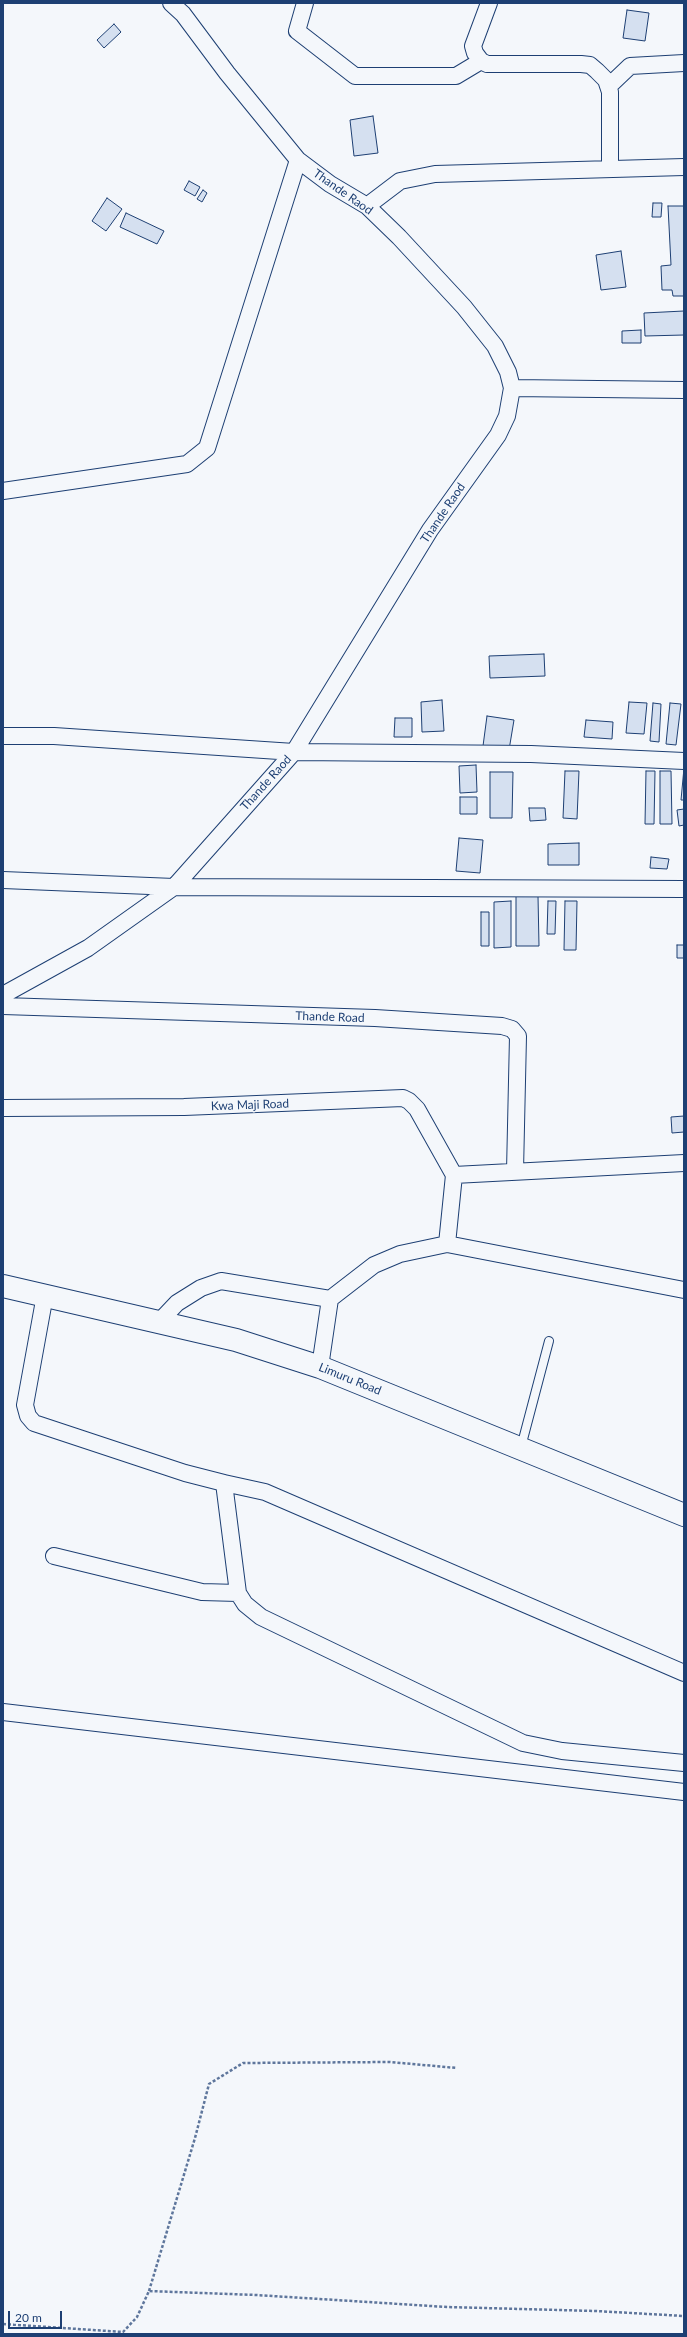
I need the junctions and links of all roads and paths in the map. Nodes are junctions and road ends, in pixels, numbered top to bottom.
1 (171, 3) edge
2 (305, 3) edge
3 (489, 3) edge
4 (481, 60) junction
5 (684, 63) edge
6 (609, 86) junction
7 (298, 160) junction
8 (684, 167) edge
9 (610, 169) junction
10 (367, 206) junction
11 (512, 388) junction
12 (684, 390) edge
13 (3, 491) edge
14 (3, 736) edge
15 (294, 752) junction
16 (684, 761) edge
17 (3, 880) edge
18 (174, 887) junction
19 (684, 889) edge
20 (3, 995) edge
21 (3, 1006) edge
22 (3, 1108) edge
23 (684, 1163) edge
24 (515, 1172) junction
25 (454, 1175) junction
26 (447, 1244) junction
27 (3, 1286) edge
28 (684, 1290) edge
29 (45, 1295) junction
30 (330, 1299) junction
31 (159, 1322) junction
32 (549, 1341) dead end
33 (320, 1367) junction
34 (520, 1448) junction
35 (224, 1483) junction
36 (684, 1515) edge
37 (54, 1556) dead end
38 (238, 1594) junction
39 (684, 1673) edge
40 (3, 1712) edge
41 (684, 1763) edge
42 (684, 1792) edge
43 (457, 2068) dead end
44 (149, 2291) junction
45 (684, 2316) edge
46 (3, 2324) edge

1 - 7 street, Thande Raod
2 - 4 street
3 - 4 street
4 - 6 street
5 - 6 street
6 - 9 street
7 - 10 street, Thande Raod
7 - 13 street
8 - 9 street
9 - 10 street
10 - 11 street, Thande Raod
11 - 12 street
11 - 15 street, Thande Raod
14 - 15 street
15 - 16 street
15 - 18 street, Thande Raod
17 - 18 street
18 - 19 street
18 - 20 street, Thande Raod
21 - 24 street, Thande Road
22 - 25 street, Kwa Maji Road
23 - 24 street
24 - 25 street
25 - 26 street
26 - 28 street
26 - 30 street
27 - 29 highway, Limuru Road
29 - 31 highway, Limuru Road
29 - 35 street
30 - 31 street
30 - 33 street
31 - 33 highway, Limuru Road
32 - 34 lane
33 - 34 highway, Limuru Road
34 - 36 highway, Limuru Road
35 - 38 street
35 - 39 street
37 - 38 street
38 - 41 street
40 - 42 street
43 - 44 path
44 - 45 path
44 - 46 path

